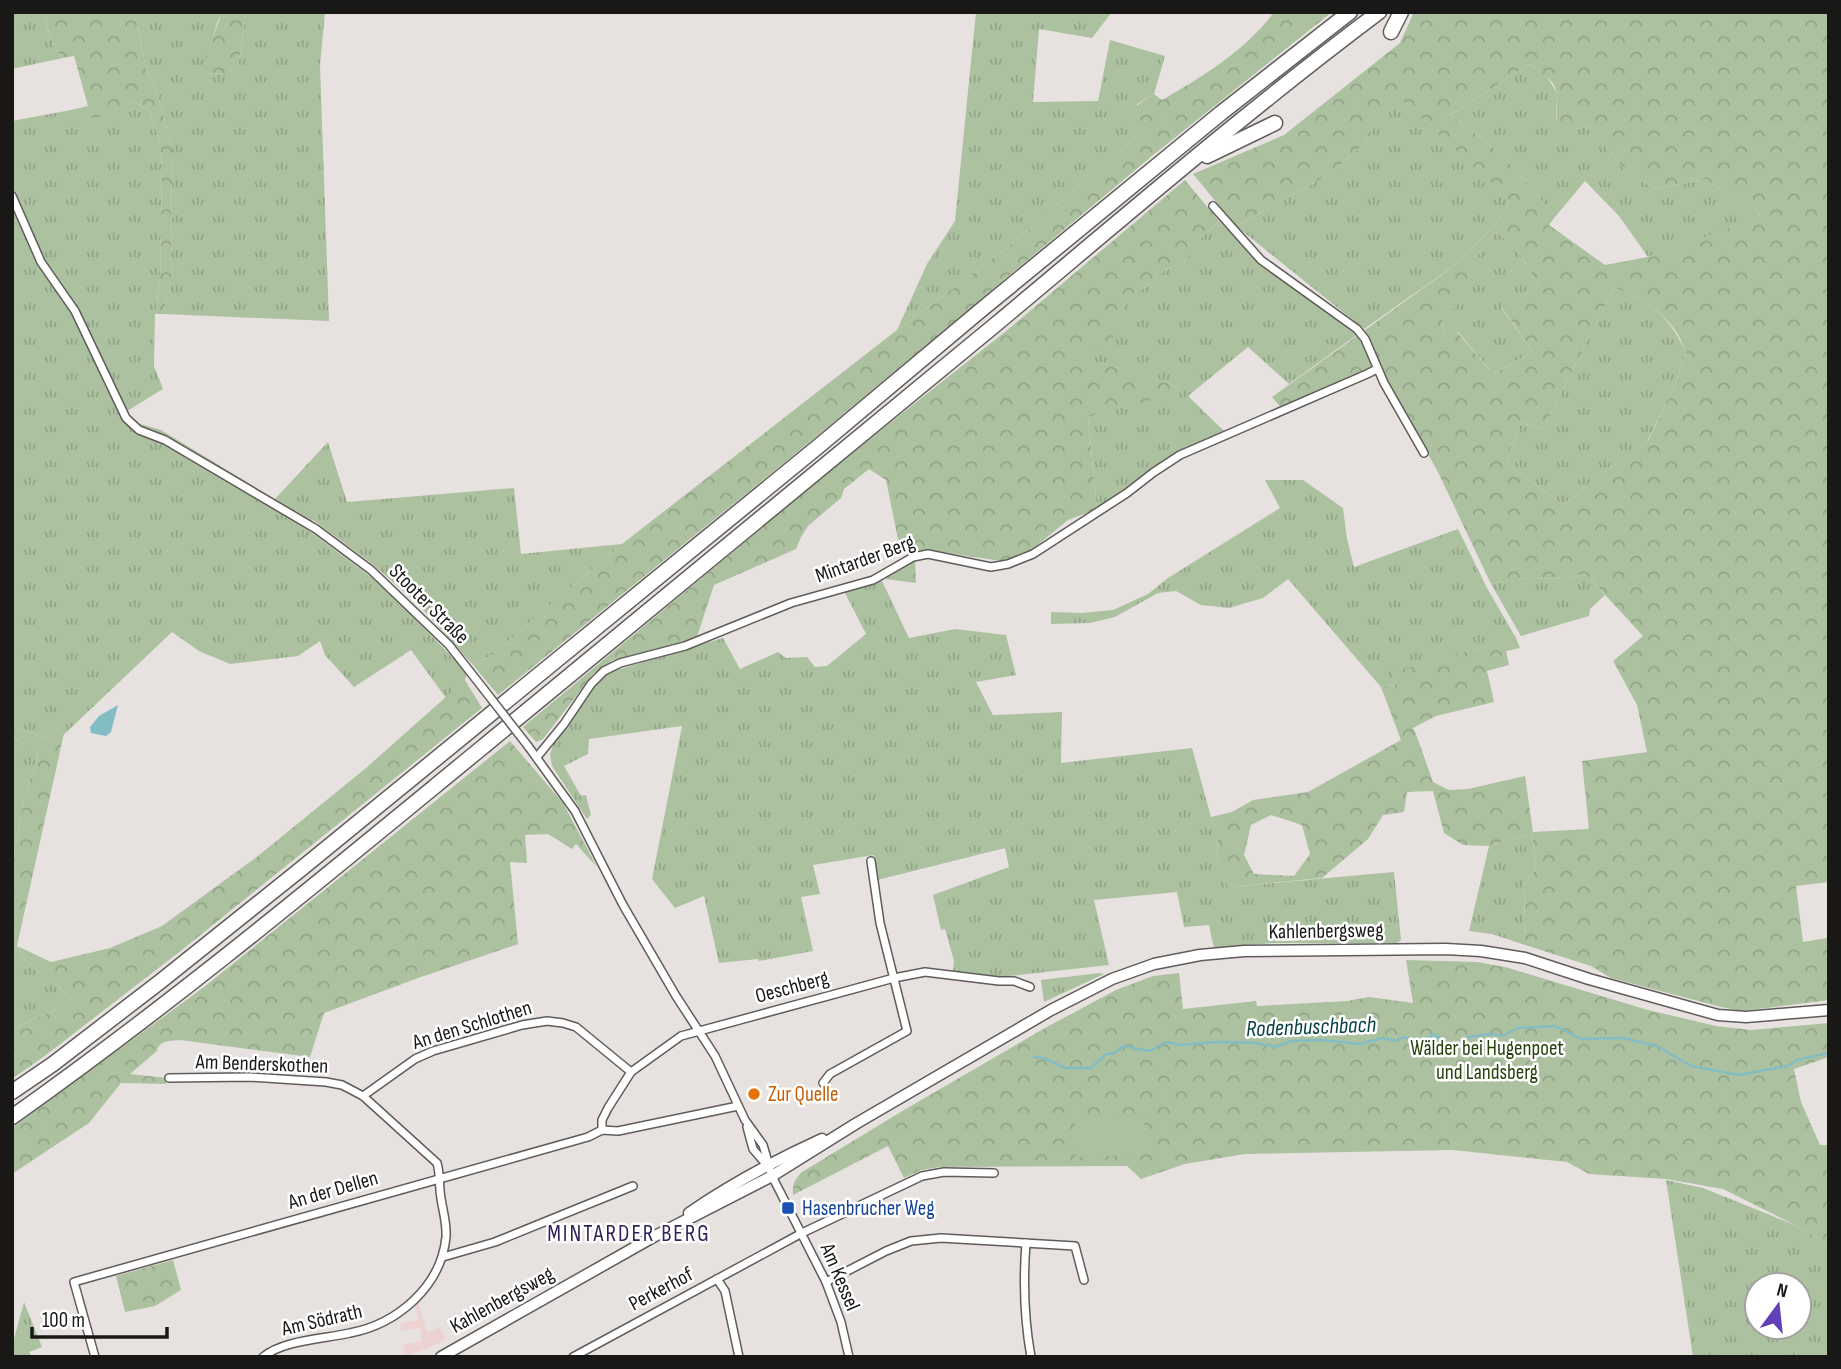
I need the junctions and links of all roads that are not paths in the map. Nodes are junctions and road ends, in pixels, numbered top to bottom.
1 (1350, 12) edge
2 (1378, 12) edge
3 (1401, 12) edge
4 (1391, 32) dead end
5 (1275, 123) dead end
6 (1186, 165) junction
7 (12, 196) edge
8 (1213, 206) dead end
9 (1377, 369) junction
10 (1424, 453) dead end
11 (537, 757) junction
12 (871, 860) dead end
13 (894, 978) junction
14 (1030, 987) dead end
15 (1829, 1010) edge
16 (699, 1030) junction
17 (631, 1072) junction
18 (169, 1079) dead end
19 (822, 1083) dead end
20 (12, 1092) edge
21 (363, 1096) junction
22 (738, 1106) junction
23 (12, 1117) edge
24 (601, 1130) junction
25 (770, 1171) junction
26 (994, 1173) dead end
27 (441, 1177) junction
28 (633, 1186) dead end
29 (802, 1233) junction
30 (1026, 1243) junction
31 (443, 1257) junction
32 (717, 1279) junction
33 (1084, 1280) dead end
34 (826, 1282) junction
35 (95, 1357) edge
36 (263, 1357) edge
37 (440, 1357) edge
38 (573, 1357) edge
39 (739, 1357) edge
40 (849, 1357) edge
41 (1031, 1357) edge

1 - 20 highway
2 - 6 highway
3 - 4 highway
5 - 6 highway
6 - 23 highway
7 - 11 street, Stooter Straße, bridge
8 - 9 street
9 - 10 street
9 - 11 street, Mintarder Berg
11 - 16 street, Stooter Straße
12 - 13 street
13 - 14 street, Oeschberg
13 - 16 street, Oeschberg
13 - 19 street
15 - 25 street, Kahlenbergsweg
16 - 17 street
16 - 22 street, Stooter Straße
17 - 21 street, An den Schlothen
17 - 24 street
18 - 21 street, Am Benderskothen
21 - 27 street, Am Benderskothen
22 - 24 street, An der Dellen
22 - 25 street, Stooter Straße
24 - 27 street, An der Dellen
25 - 29 street, Am Kessel
25 - 37 street, Kahlenbergsweg
26 - 29 street
27 - 31 street, Am Södrath
27 - 35 street, An der Dellen
28 - 31 street
29 - 32 street, Perkerhof
29 - 34 street, Am Kessel
30 - 33 street
30 - 34 street
30 - 41 street
31 - 36 street, Am Södrath
32 - 38 street, Perkerhof
32 - 39 street
34 - 40 street, Am Kessel

